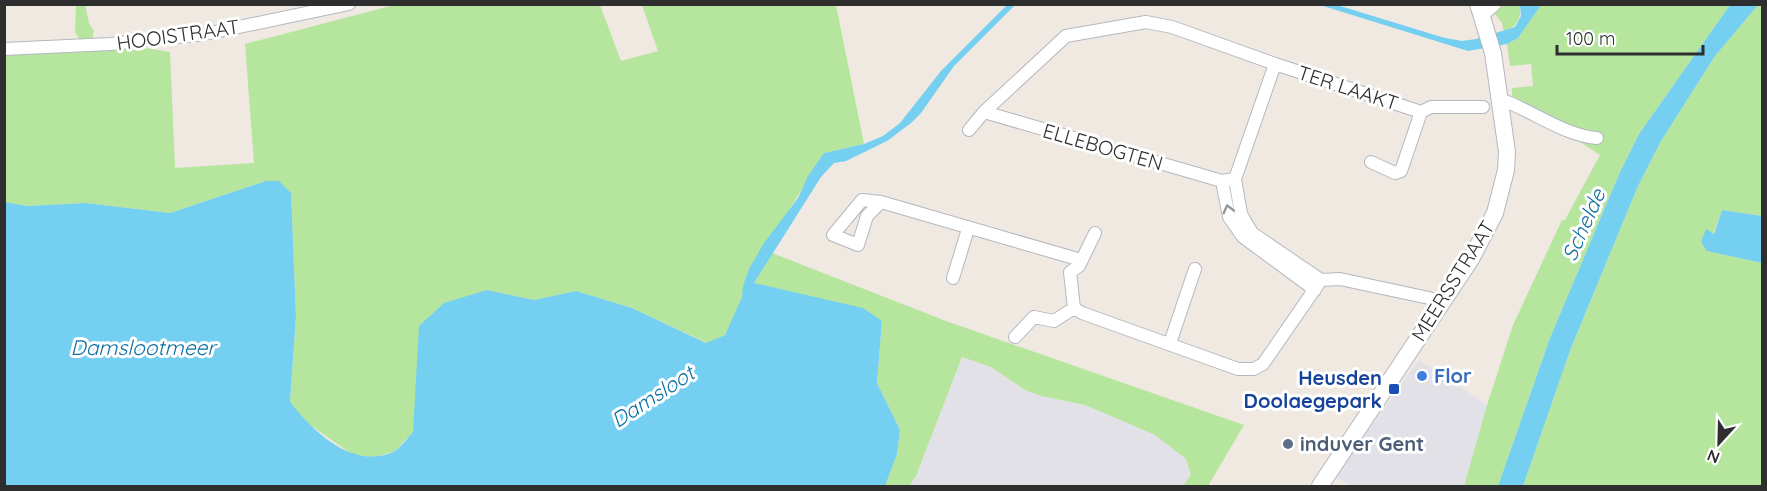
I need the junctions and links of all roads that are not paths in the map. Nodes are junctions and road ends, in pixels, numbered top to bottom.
1 (349, 4) edge
2 (1486, 14) edge
3 (4, 49) edge
4 (1275, 64) junction
5 (1500, 99) junction
6 (1483, 106) dead end
7 (984, 112) junction
8 (1421, 112) junction
9 (969, 130) dead end
10 (1598, 138) dead end
11 (1371, 162) dead end
12 (1235, 179) junction
13 (1222, 181) junction
14 (881, 201) junction
15 (968, 229) junction
16 (1095, 233) dead end
17 (1041, 249) junction
18 (1081, 260) junction
19 (1195, 269) dead end
20 (1070, 272) junction
21 (953, 278) dead end
22 (1318, 285) junction
23 (1443, 301) junction
24 (1074, 308) junction
25 (1015, 337) dead end
26 (1170, 343) junction
27 (1323, 486) edge

1 - 3 street, HOOISTRAAT
2 - 5 main road, MEERSSTRAAT
4 - 7 street
4 - 8 street, TER LAAKT
4 - 12 street
5 - 10 street
5 - 23 main road, MEERSSTRAAT
6 - 8 street, TER LAAKT
7 - 9 street
7 - 13 street, ELLEBOGTEN
8 - 11 street, TER LAAKT
12 - 13 street, ELLEBOGTEN
12 - 22 street
22 -> 13 street
14 - 14 street
14 - 15 street
15 - 17 street
15 - 21 street
16 - 18 street
17 - 18 street
17 - 20 street
18 - 20 street
19 - 26 street
20 - 24 street
22 - 23 street
22 - 26 street
23 - 27 main road, MEERSSTRAAT
24 - 25 street
24 - 26 street

